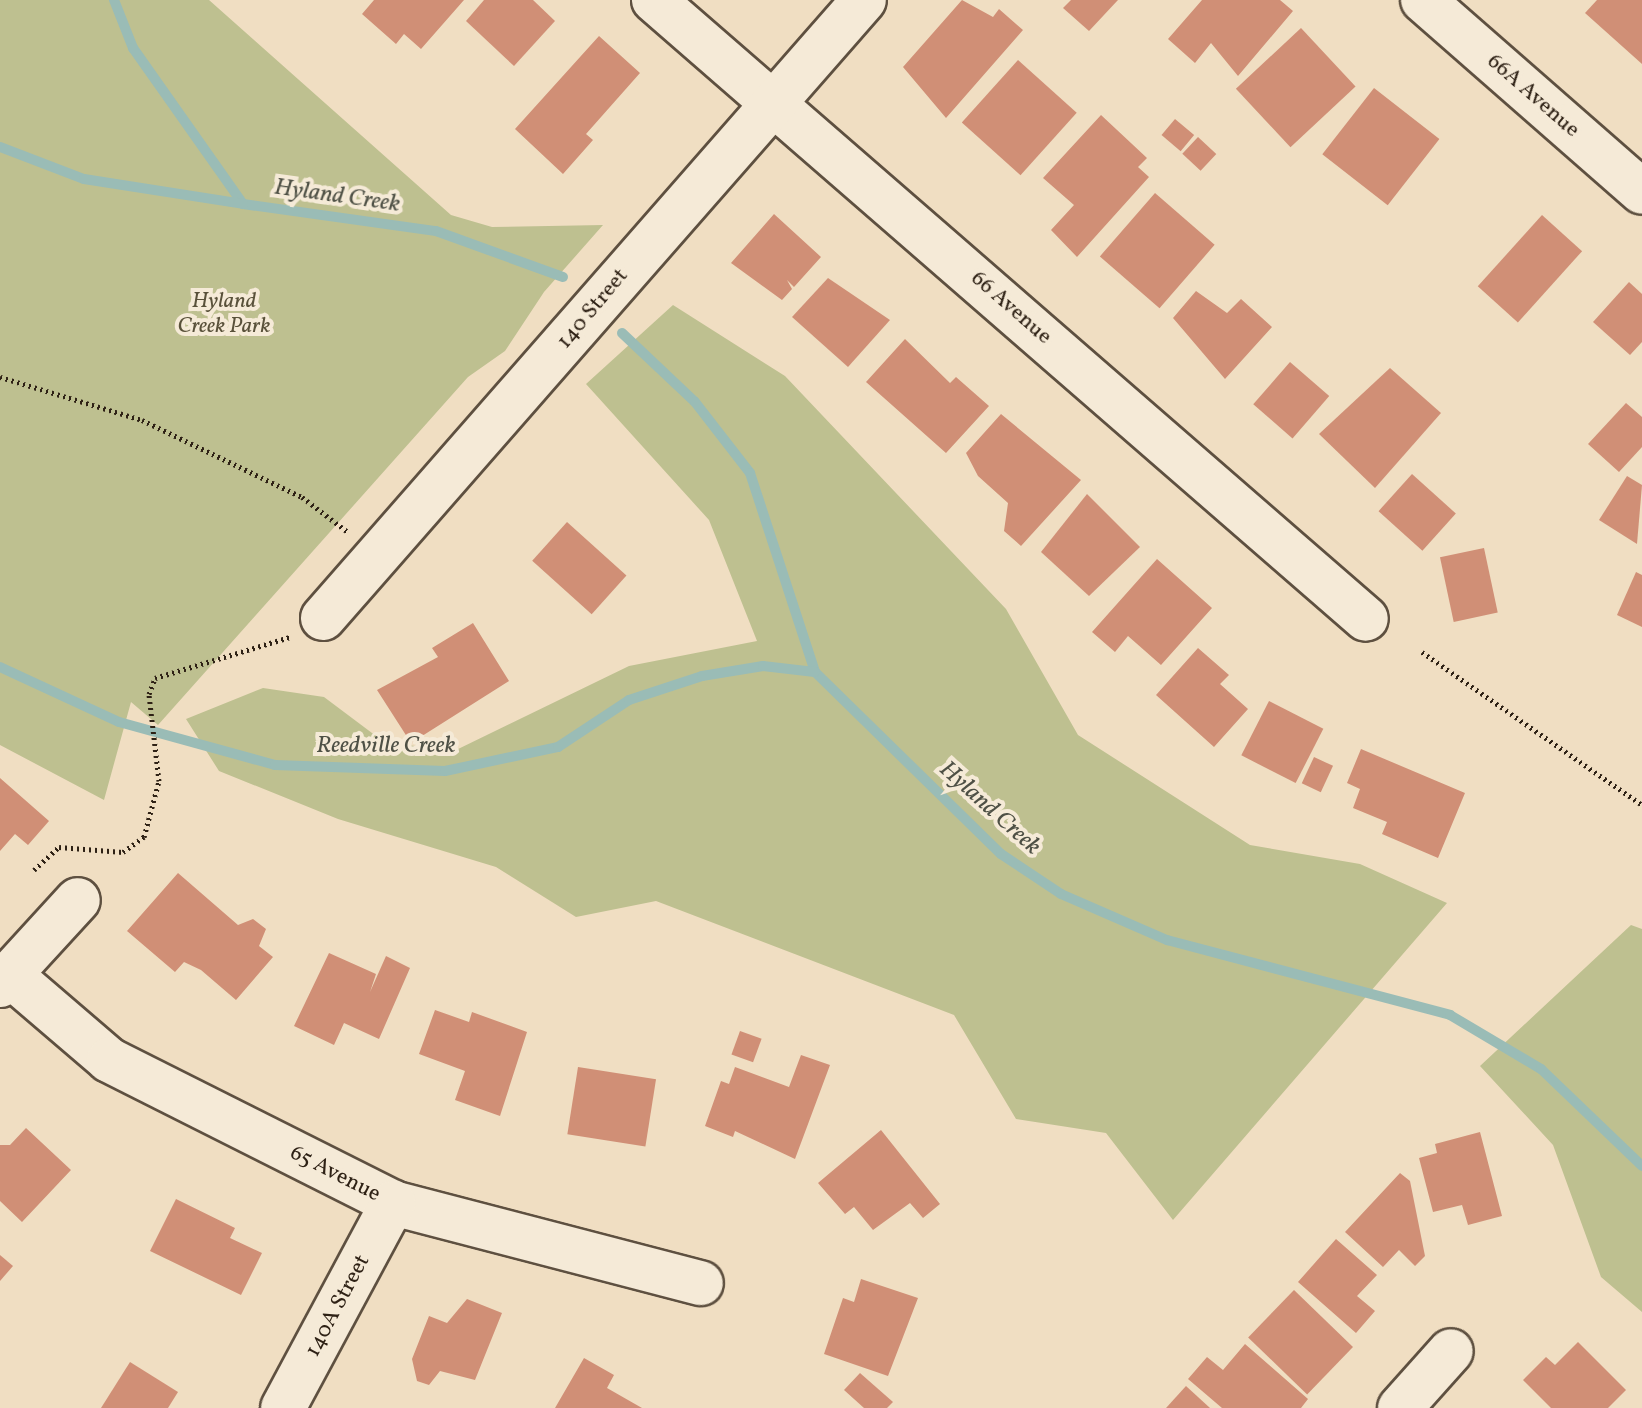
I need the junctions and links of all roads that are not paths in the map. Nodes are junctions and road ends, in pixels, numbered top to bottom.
1 (654, 0) edge
2 (864, 0) edge
3 (1423, 0) edge
4 (773, 102) junction
5 (1642, 192) edge
6 (323, 618) road end
7 (1366, 619) dead end
8 (78, 900) dead end
9 (5, 980) edge
10 (393, 1203) junction
11 (701, 1283) dead end
12 (1451, 1351) dead end
13 (283, 1408) edge
14 (1400, 1408) edge

1 - 4 street, 66 Avenue
2 - 4 street, 140 Street
3 - 5 street, 66A Avenue
4 - 6 street, 140 Street
4 - 7 street, 66 Avenue
8 - 9 street
9 - 10 street, 65 Avenue
10 - 11 street, 65 Avenue
10 - 13 street, 140A Street
12 - 14 street

